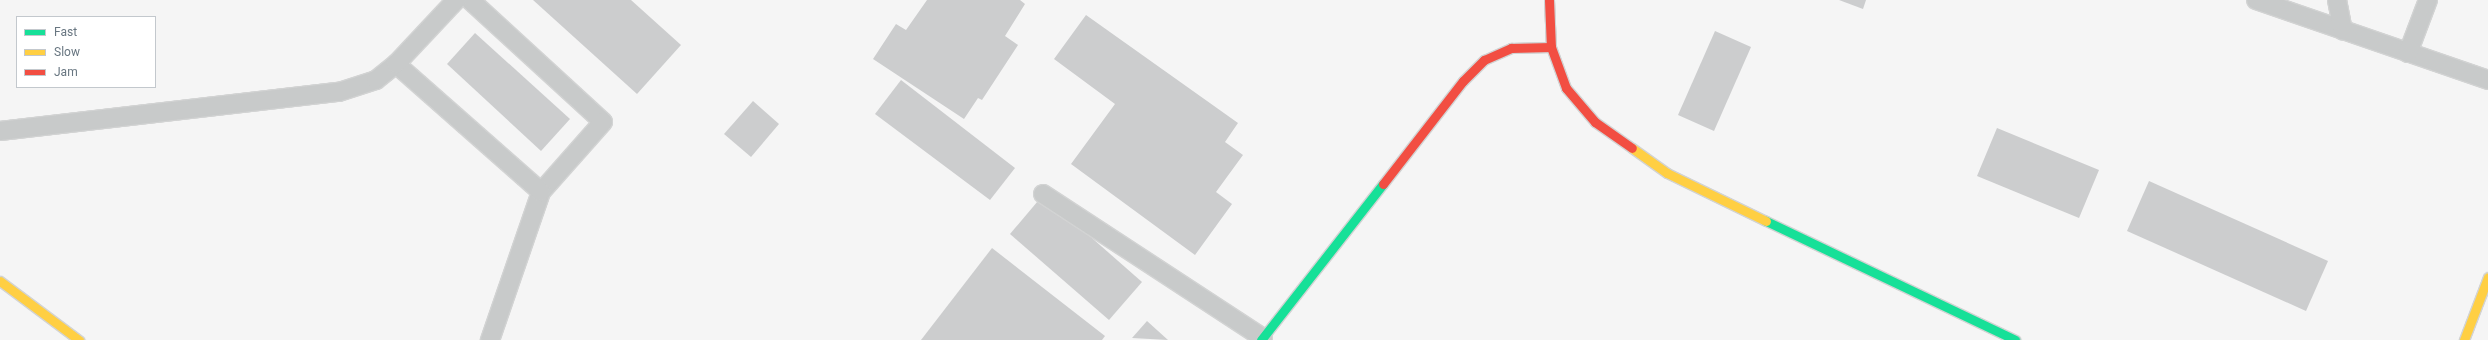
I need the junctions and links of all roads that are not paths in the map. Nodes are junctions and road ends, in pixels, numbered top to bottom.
1 (456, 0) edge
2 (470, 0) edge
3 (1549, 0) edge
4 (2256, 0) edge
5 (2337, 0) edge
6 (2428, 0) edge
7 (2343, 30) junction
8 (1551, 48) junction
9 (2408, 53) junction
10 (396, 64) junction
11 (2488, 80) edge
12 (0, 131) edge
13 (541, 192) junction
14 (1043, 194) dead end
15 (2488, 277) edge
16 (0, 280) edge
17 (1262, 339) edge
18 (79, 340) edge
19 (490, 340) edge
20 (2015, 340) edge
21 (2464, 340) edge

1 - 10 lane
2 - 13 lane
3 - 8 main road
4 - 7 lane
5 - 7 lane
6 - 9 lane
7 - 9 lane
8 - 17 main road
8 - 20 main road
9 - 11 lane
10 - 12 lane
10 - 13 lane
13 - 19 lane
14 - 17 lane
15 - 21 main road
16 - 18 main road

